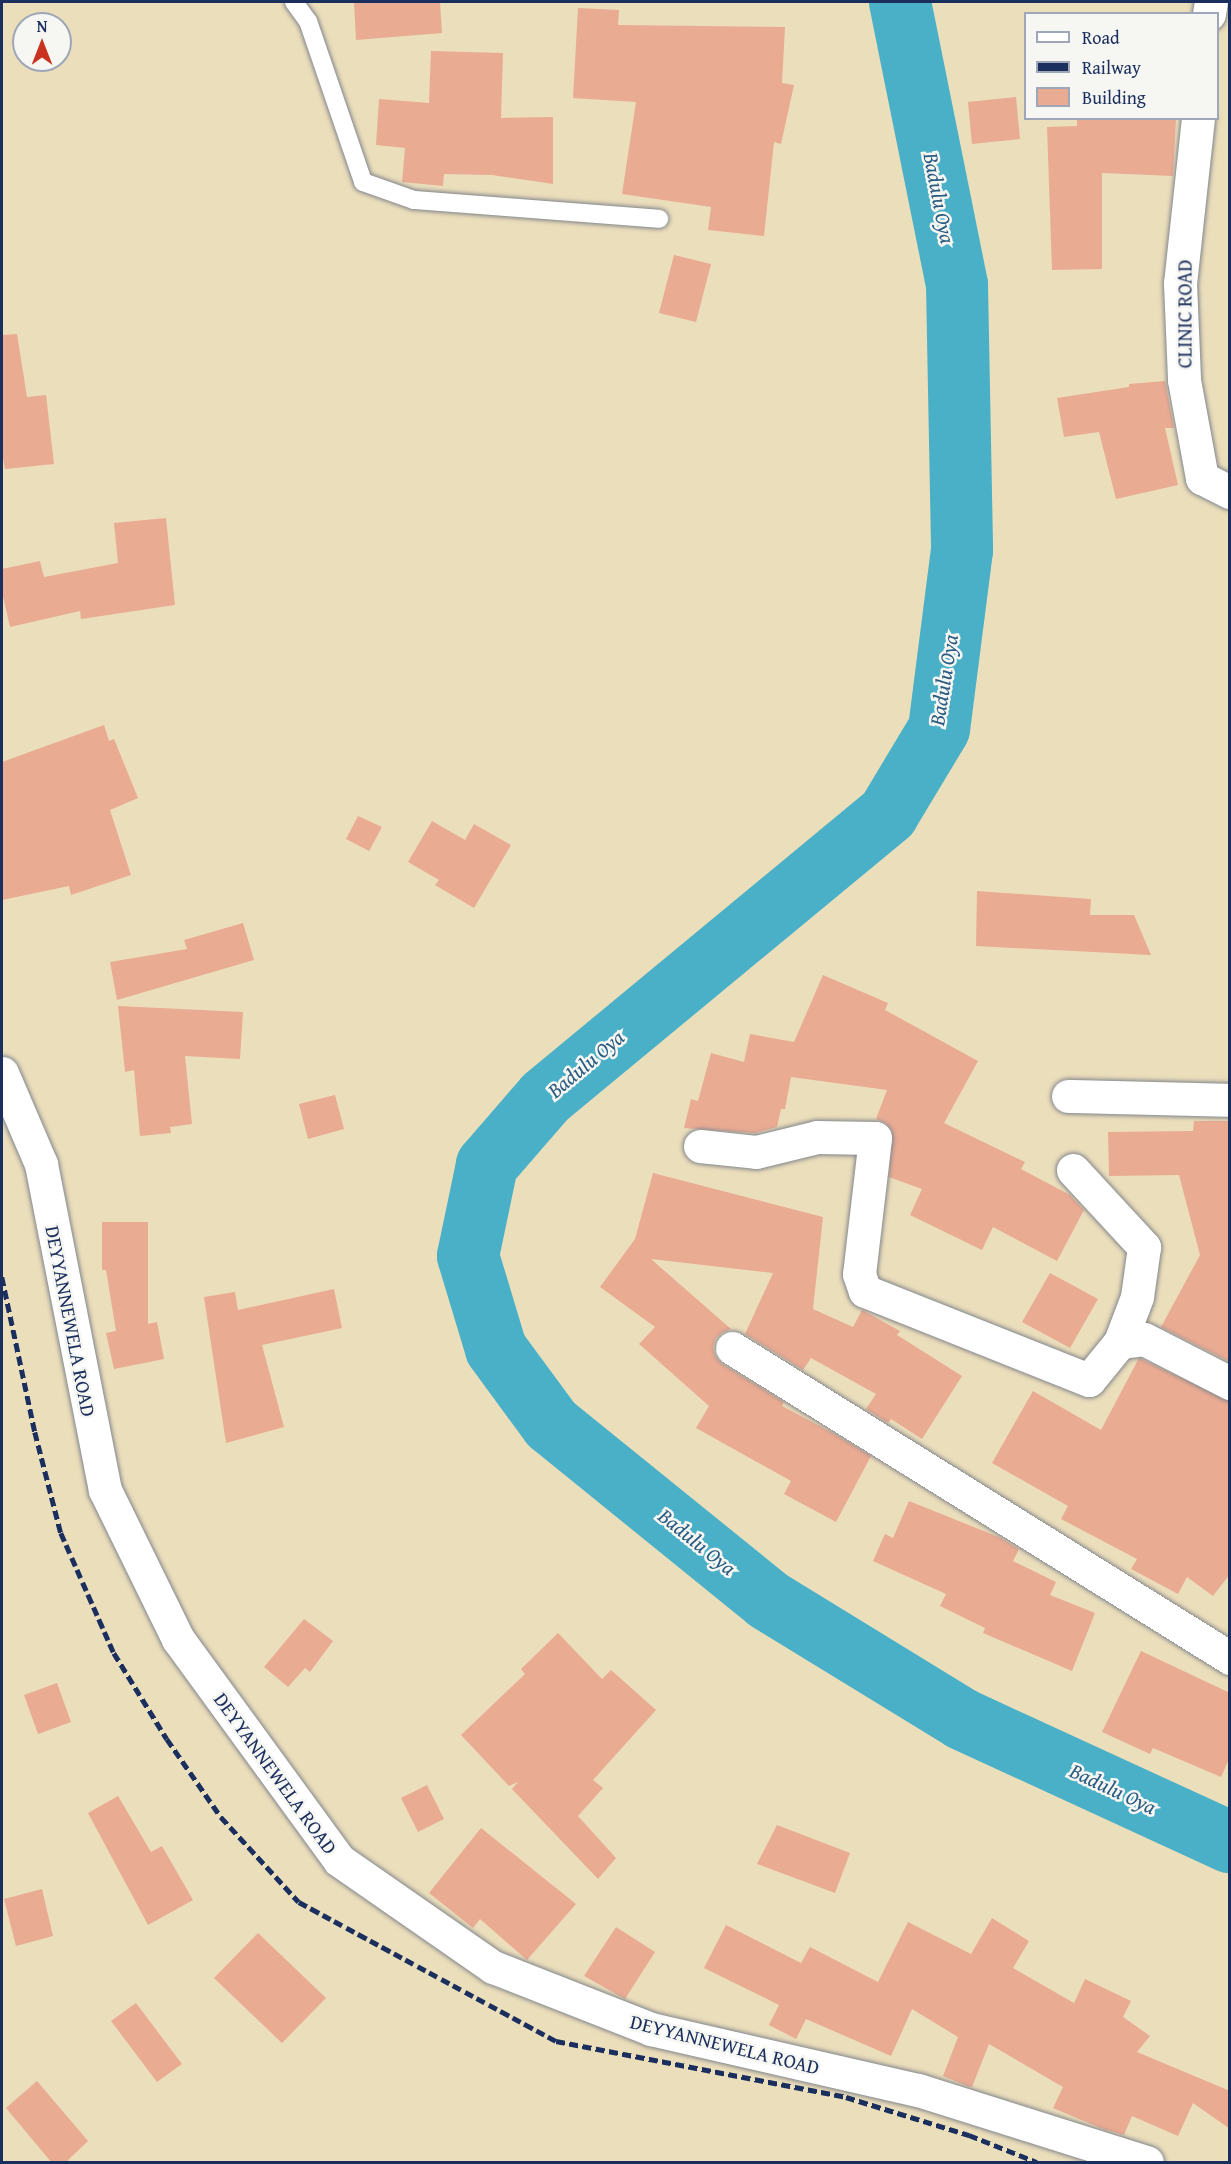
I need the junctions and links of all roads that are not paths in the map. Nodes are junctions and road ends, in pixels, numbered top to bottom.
1 (294, 2) edge
2 (1198, 120) edge
3 (659, 219) dead end
4 (1230, 492) edge
5 (2, 1073) edge
6 (1068, 1096) dead end
7 (1230, 1100) edge
8 (700, 1146) dead end
9 (1073, 1170) dead end
10 (1120, 1342) junction
11 (732, 1348) dead end
12 (1230, 1383) edge
13 (1230, 1658) edge
14 (1147, 2163) edge

1 - 3 lane
2 - 4 street, CLINIC ROAD
5 - 14 street, DEYYANNEWELA ROAD
6 - 7 street
8 - 10 street
9 - 10 street
10 - 12 street
11 - 13 street

